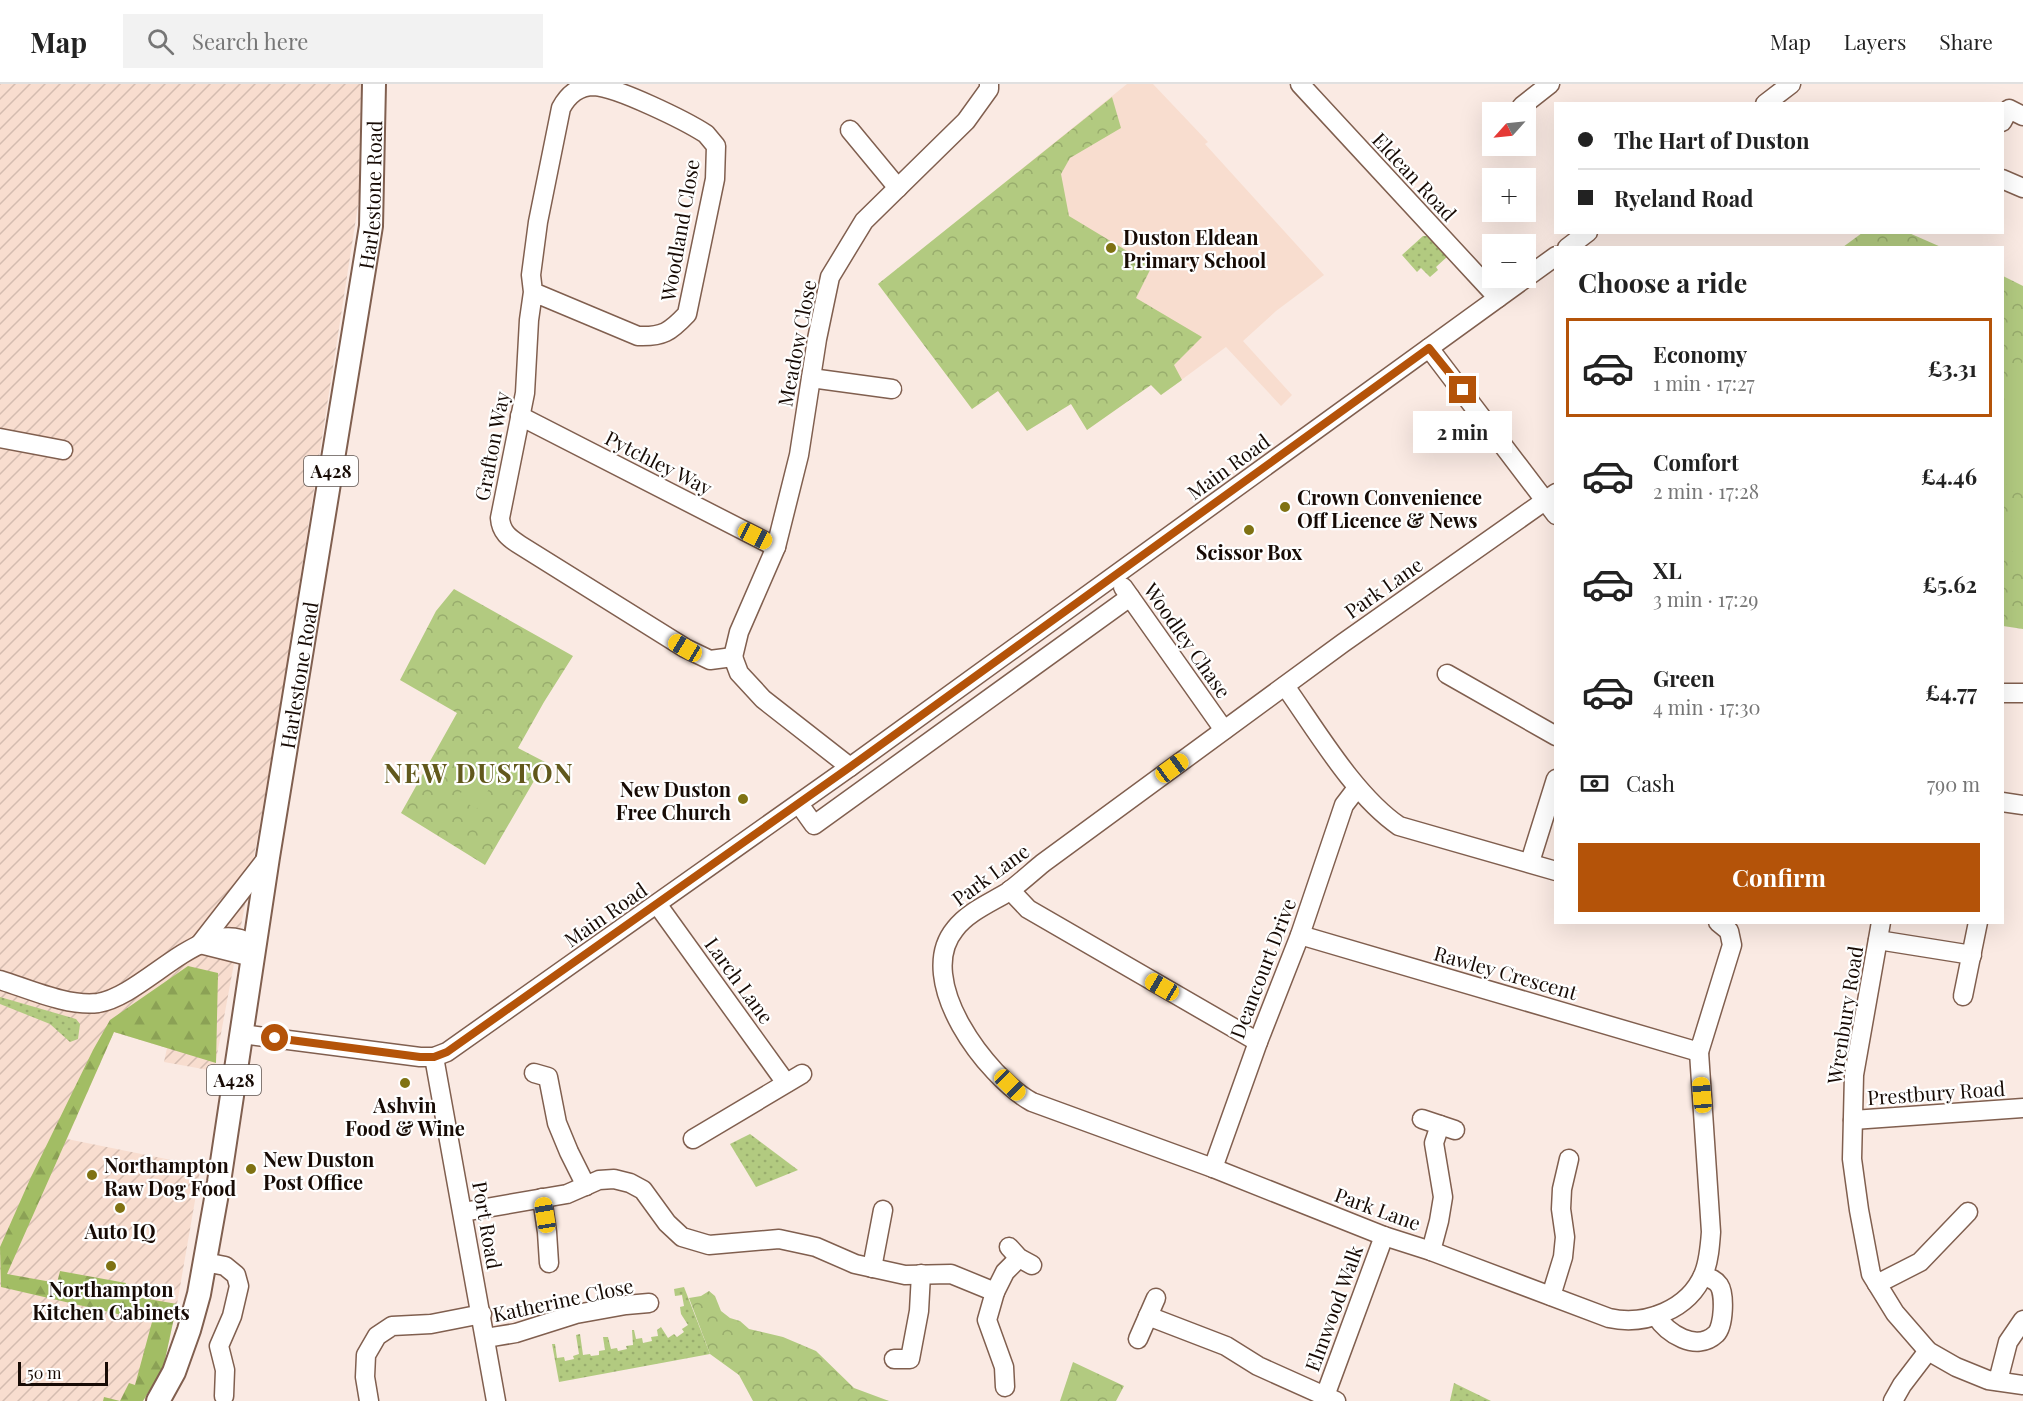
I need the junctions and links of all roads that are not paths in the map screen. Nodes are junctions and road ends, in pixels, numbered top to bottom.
1 (374, 84) edge
2 (989, 84) edge
3 (1300, 84) edge
4 (1550, 84) edge
5 (1791, 84) edge
6 (612, 86) edge
7 (1527, 102) edge
8 (1768, 102) edge
9 (2023, 116) edge
10 (2004, 118) edge
11 (850, 130) dead end
12 (2004, 180) edge
13 (898, 188) junction
14 (2023, 188) edge
15 (1585, 234) edge
16 (1570, 246) edge
17 (1554, 257) edge
18 (534, 292) junction
19 (1498, 298) junction
20 (1429, 348) junction
21 (811, 378) junction
22 (892, 389) dead end
23 (520, 416) junction
24 (0, 438) edge
25 (63, 450) dead end
26 (1552, 503) edge
27 (776, 547) junction
28 (1115, 575) junction
29 (1130, 597) junction
30 (733, 657) junction
31 (1447, 674) dead end
32 (1285, 686) junction
33 (2004, 693) edge
34 (2023, 693) edge
35 (927, 712) junction
36 (1224, 730) junction
37 (941, 732) junction
38 (1554, 735) edge
39 (850, 767) junction
40 (1554, 785) edge
41 (1357, 788) junction
42 (2004, 802) edge
43 (799, 804) junction
44 (2023, 805) edge
45 (268, 857) junction
46 (1530, 862) junction
47 (1554, 870) edge
48 (1010, 890) junction
49 (657, 904) junction
50 (1720, 924) edge
51 (1978, 924) edge
52 (1880, 931) edge
53 (1300, 935) junction
54 (200, 944) junction
55 (253, 951) junction
56 (1972, 955) junction
57 (0, 981) edge
58 (1963, 996) dead end
59 (242, 1034) junction
60 (1258, 1042) junction
61 (1699, 1052) junction
62 (434, 1057) junction
63 (547, 1074) dead end
64 (802, 1074) dead end
65 (786, 1083) junction
66 (2023, 1108) edge
67 (1422, 1119) dead end
68 (1853, 1120) junction
69 (693, 1140) dead end
70 (1569, 1159) dead end
71 (1213, 1168) junction
72 (586, 1186) junction
73 (542, 1198) junction
74 (884, 1209) dead end
75 (463, 1212) junction
76 (1968, 1212) dead end
77 (1384, 1236) junction
78 (1431, 1251) junction
79 (1020, 1256) dead end
80 (205, 1262) junction
81 (550, 1266) dead end
82 (872, 1268) junction
83 (921, 1274) junction
84 (1703, 1276) junction
85 (1877, 1284) junction
86 (995, 1292) junction
87 (1551, 1296) junction
88 (1156, 1298) dead end
89 (649, 1303) dead end
90 (482, 1314) junction
91 (1148, 1316) junction
92 (1656, 1316) junction
93 (2023, 1320) edge
94 (486, 1338) junction
95 (1138, 1339) dead end
96 (1928, 1351) junction
97 (908, 1361) dead end
98 (1998, 1381) junction
99 (2023, 1385) edge
100 (1005, 1386) dead end
101 (224, 1396) dead end
102 (1330, 1398) edge
103 (158, 1401) edge
104 (369, 1401) edge
105 (496, 1401) edge
106 (1893, 1401) edge

1 - 45 main road, Harlestone Road / A428
2 - 13 street, Meadow Close
3 - 19 street, Eldean Road
4 - 7 street
5 - 8 street
6 - 18 street, Grafton Way
6 - 18 street, Woodland Close
9 - 10 street
11 - 13 street
12 - 14 street
13 - 21 street, Meadow Close
15 - 16 street
17 - 19 street, Main Road
18 - 23 street, Grafton Way
19 - 20 street, Main Road
20 - 26 street
20 - 28 street, Main Road
21 - 22 street
21 - 27 street, Meadow Close
23 - 27 street, Pytchley Way
23 - 30 street, Grafton Way
24 - 25 street
26 - 32 street, Park Lane
27 - 30 street, Meadow Close
28 - 29 street, Woodley Chase
28 - 35 street, Main Road
29 - 36 street, Woodley Chase
29 - 37 street
30 - 39 street
31 - 38 street
32 - 36 street, Park Lane
32 - 41 street
33 - 34 street
35 - 37 street
35 - 39 street, Main Road
36 - 48 street, Park Lane
37 - 43 street
39 - 43 street, Main Road
40 - 46 street
41 - 46 street
41 - 53 street, Deancourt Drive
42 - 44 street
43 - 49 street, Main Road
45 - 54 street
45 - 55 main road, Harlestone Road / A428
46 - 47 street
48 - 60 street
48 - 71 street, Park Lane
49 - 62 street, Main Road
49 - 65 street, Larch Lane
50 - 61 street
51 - 56 street
52 - 56 street
52 - 68 street, Wrenbury Road
53 - 60 street, Deancourt Drive
53 - 61 street, Rawley Crescent
54 - 55 street
54 - 57 street
55 - 59 main road, Harlestone Road / A428
56 - 58 street
59 - 62 street
59 - 80 main road, Harlestone Road / A428
60 - 71 street, Deancourt Drive
61 - 84 street, Park Lane
62 - 75 street, Port Road
63 - 72 street
64 - 65 street
65 - 69 street
66 - 68 street, Prestbury Road
67 - 78 street
68 - 85 street, Wrenbury Road
70 - 87 street
71 - 77 street, Park Lane
72 - 73 street
72 - 82 street
73 - 75 street
73 - 81 street
74 - 82 street
75 - 90 street, Port Road
76 - 85 street
77 - 78 street, Park Lane
77 - 102 street, Elmwood Walk
78 - 87 street, Park Lane
79 - 86 street
80 - 101 street
80 - 103 main road, Harlestone Road / A428
82 - 83 street
83 - 86 street
83 - 97 street
84 - 92 street, Park Lane
84 - 92 street
85 - 96 street, Wrenbury Road
86 - 100 street
87 - 92 street, Park Lane
88 - 91 street
89 - 94 street, Katherine Close
90 - 94 street, Port Road
90 - 104 street
91 - 95 street
91 - 102 street
93 - 98 street
94 - 105 street, Port Road
96 - 98 street, Wrenbury Road
96 - 106 street
98 - 99 street, Wrenbury Road

